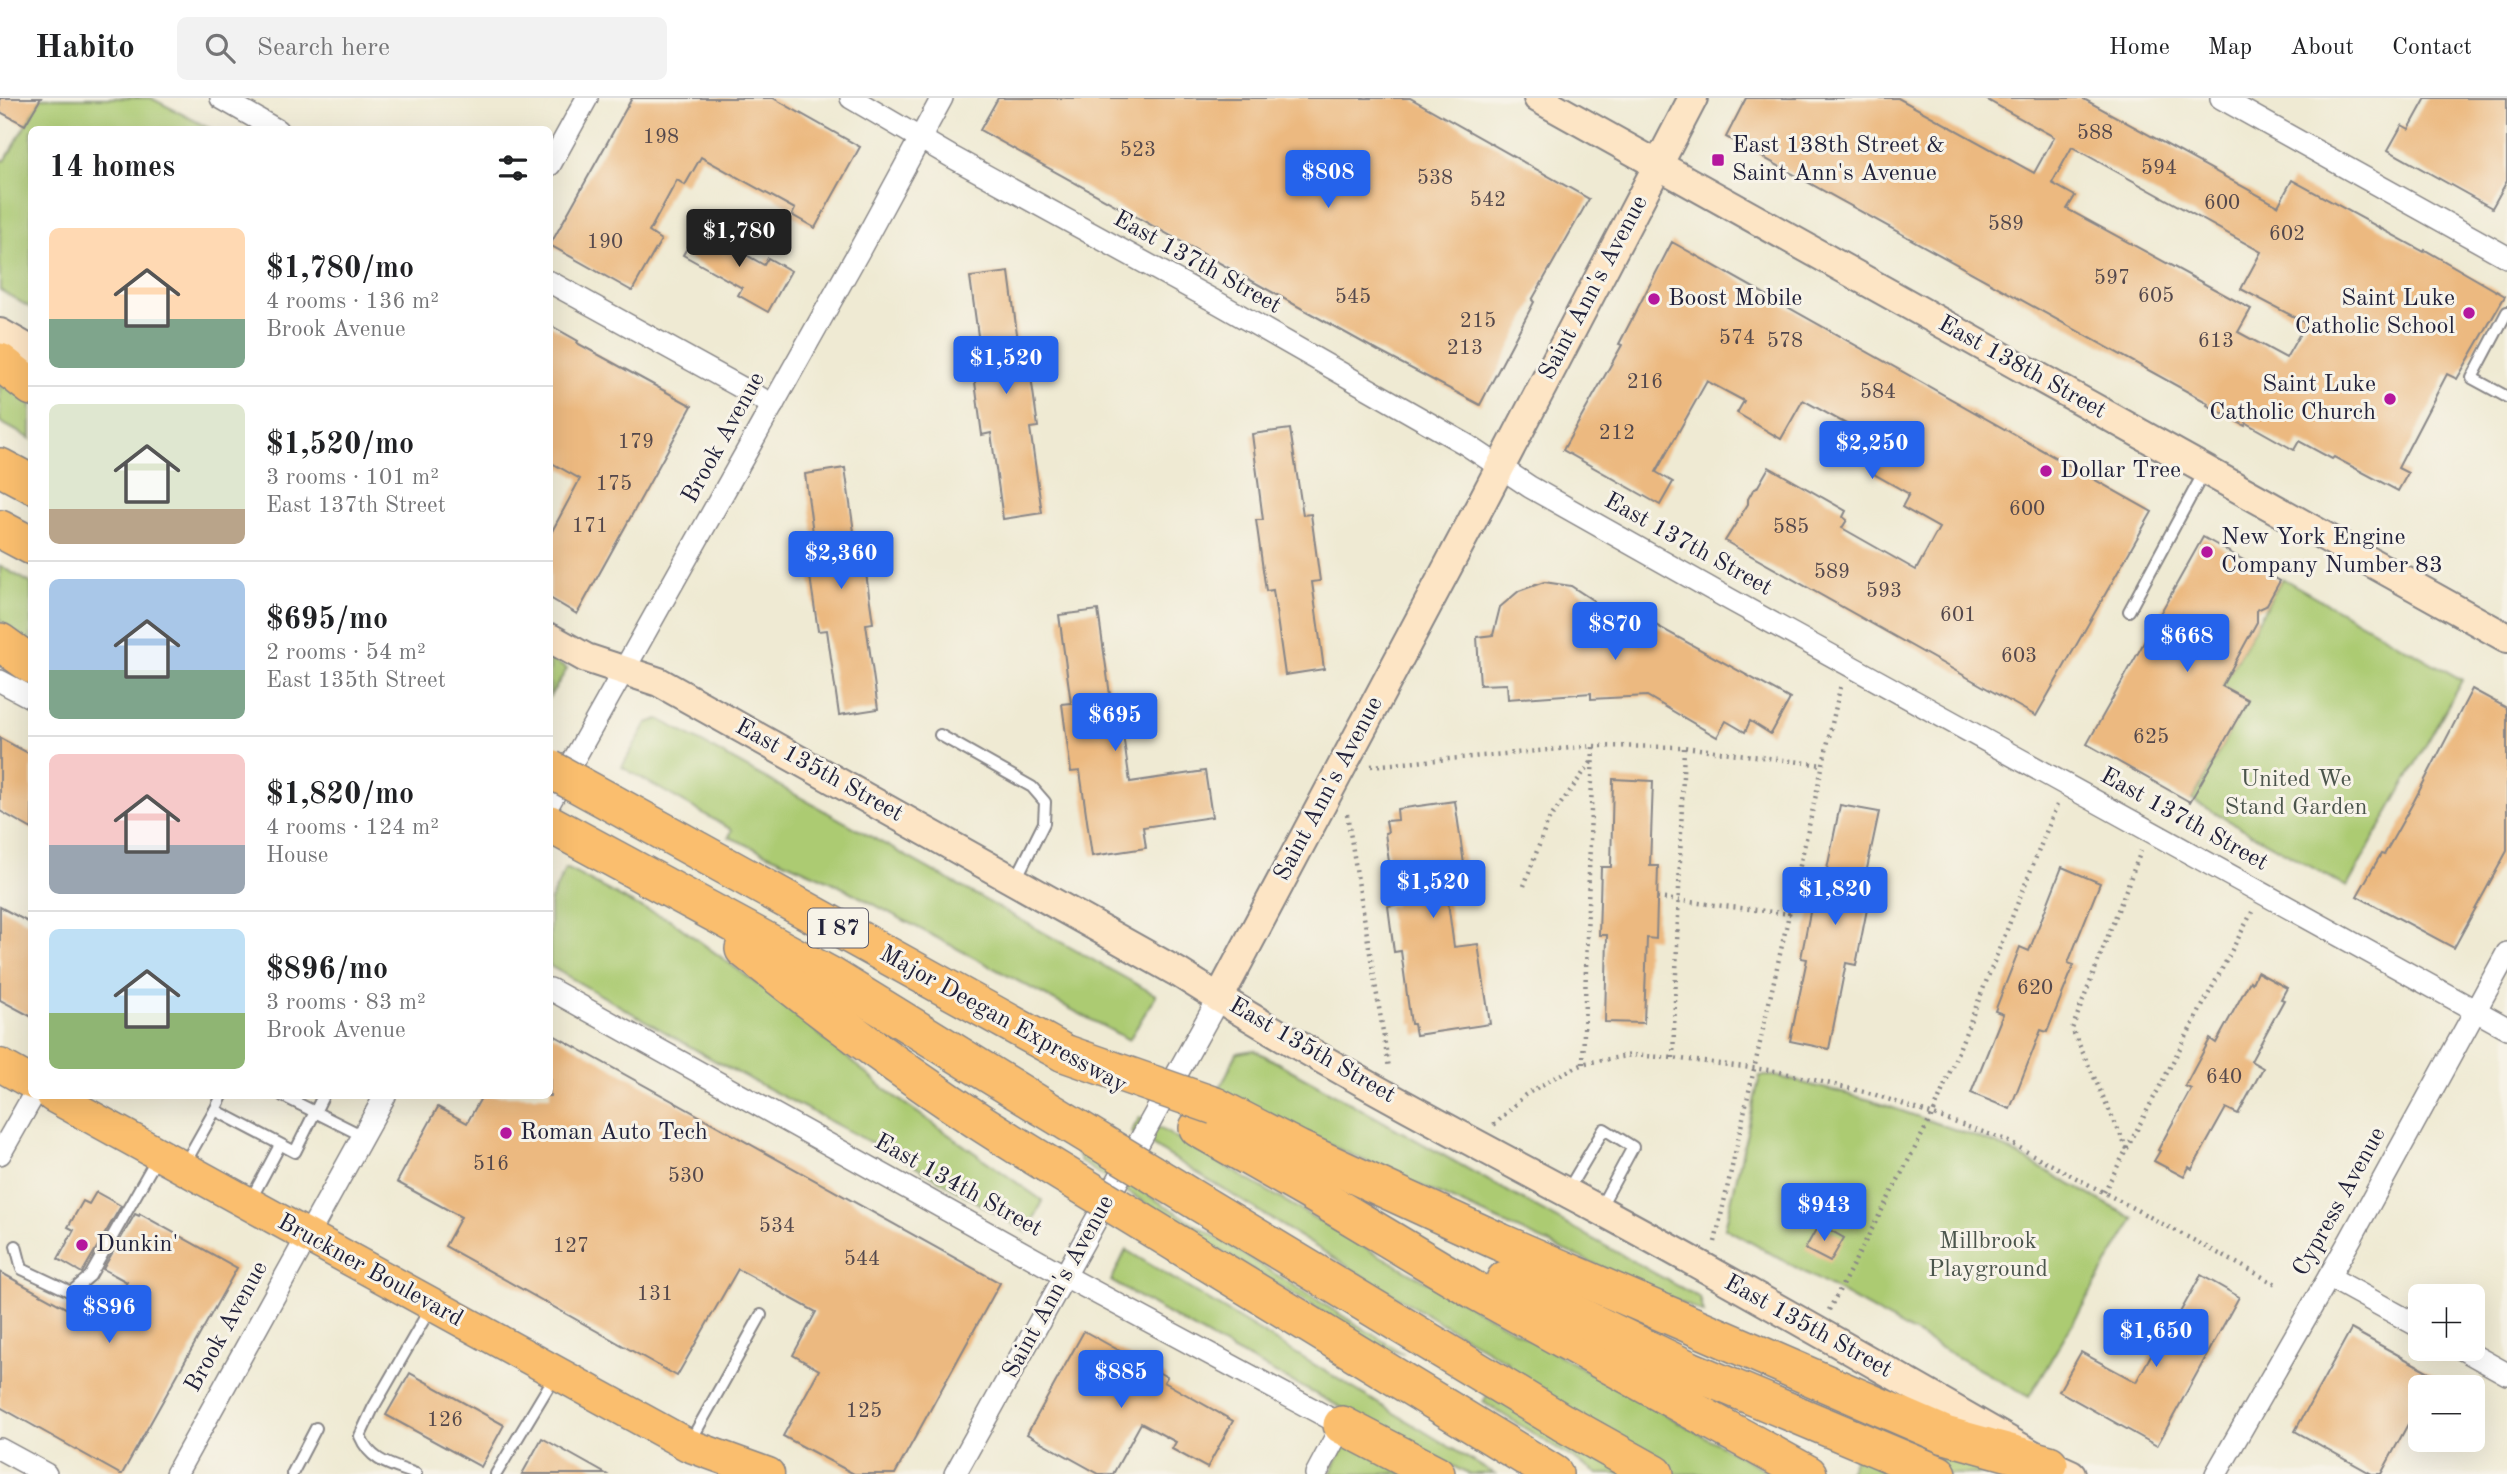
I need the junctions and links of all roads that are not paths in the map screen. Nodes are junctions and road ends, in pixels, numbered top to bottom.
1 (220, 98) edge
2 (587, 98) edge
3 (851, 98) edge
4 (942, 98) edge
5 (1538, 98) edge
6 (1693, 98) edge
7 (2221, 98) edge
8 (270, 126) edge
9 (920, 138) junction
10 (553, 160) edge
11 (1658, 166) junction
12 (2507, 257) edge
13 (553, 284) edge
14 (2507, 312) edge
15 (0, 333) edge
16 (28, 349) edge
17 (0, 362) edge
18 (28, 384) edge
19 (2507, 397) edge
20 (773, 405) junction
21 (0, 467) edge
22 (1500, 468) junction
23 (2205, 470) junction
24 (28, 482) edge
25 (0, 529) edge
26 (28, 544) edge
27 (2129, 611) dead end
28 (2507, 638) edge
29 (553, 640) edge
30 (0, 642) edge
31 (28, 662) edge
32 (623, 670) junction
33 (0, 681) edge
34 (28, 696) edge
35 (940, 735) dead end
36 (553, 771) edge
37 (553, 797) edge
38 (553, 826) edge
39 (1015, 881) junction
40 (672, 892) junction
41 (2507, 953) edge
42 (553, 991) edge
43 (1219, 998) junction
44 (2475, 1011) junction
45 (2507, 1028) edge
46 (0, 1065) edge
47 (28, 1081) edge
48 (31, 1099) edge
49 (59, 1099) edge
50 (220, 1099) edge
51 (284, 1099) edge
52 (290, 1099) edge
53 (321, 1099) edge
54 (383, 1099) edge
55 (215, 1110) junction
56 (281, 1110) dead end
57 (314, 1112) junction
58 (246, 1113) dead end
59 (1207, 1117) junction
60 (241, 1124) junction
61 (363, 1136) junction
62 (280, 1145) junction
63 (0, 1154) edge
64 (171, 1160) junction
65 (1310, 1191) junction
66 (1566, 1193) junction
67 (249, 1204) junction
68 (1599, 1210) junction
69 (307, 1237) junction
70 (16, 1246) dead end
71 (1065, 1276) junction
72 (2329, 1277) junction
73 (432, 1305) junction
74 (761, 1315) dead end
75 (2408, 1320) edge
76 (2484, 1361) edge
77 (557, 1374) junction
78 (2507, 1374) edge
79 (1342, 1425) junction
80 (316, 1428) dead end
81 (688, 1445) junction
82 (0, 1449) edge
83 (2060, 1469) edge
84 (1802, 1470) edge
85 (46, 1474) edge
86 (176, 1474) edge
87 (292, 1474) edge
88 (416, 1474) edge
89 (496, 1474) edge
90 (727, 1474) edge
91 (768, 1474) edge
92 (955, 1474) edge
93 (1316, 1474) edge
94 (1436, 1474) edge
95 (1555, 1474) edge
96 (1656, 1474) edge
97 (1938, 1474) edge
98 (2216, 1474) edge

1 - 8 street
2 - 10 street
3 - 9 street, East 137th Street
4 - 9 street, Brook Avenue
5 - 11 main road, East 138th Street
6 - 11 main road, Saint Ann's Avenue
7 - 12 street
9 - 20 street, Brook Avenue
9 - 22 street, East 137th Street
11 - 22 main road, Saint Ann's Avenue
11 - 23 main road, East 138th Street
13 - 20 street
14 - 19 lane
15 - 16 main road
17 - 18 highway
20 - 32 street, Brook Avenue
21 - 24 highway
22 - 43 main road, Saint Ann's Avenue
22 - 44 street, East 137th Street
23 - 27 lane
23 - 28 main road, East 138th Street
25 - 26 highway
29 - 32 main road, East 135th Street
30 - 31 highway
32 - 37 street, Brook Avenue
32 - 39 main road, East 135th Street
33 - 34 street
35 - 39 lane
36 - 59 highway, Major Deegan Expressway / I 87, bridge
38 - 40 highway
39 - 43 main road, East 135th Street
40 - 95 highway, bridge
40 - 96 highway, bridge
41 - 44 street, Cypress Avenue
42 - 71 street, East 134th Street
43 - 66 main road, East 135th Street
43 - 71 street, Saint Ann's Avenue
44 - 45 street, East 137th Street
44 - 72 street, Cypress Avenue
46 - 47 main road
48 - 63 street
49 - 64 main road, Bruckner Boulevard
50 - 55 lane
51 - 56 lane
52 - 57 lane
53 - 57 lane
54 - 61 street, Brook Avenue
55 - 60 lane
55 - 64 lane
57 - 61 lane
57 - 62 lane
58 - 60 lane
59 - 65 highway, Major Deegan Expressway / I 87
59 - 83 highway
60 - 62 lane
61 - 69 street, Brook Avenue
62 - 67 lane
64 - 67 main road, Bruckner Boulevard
64 - 70 lane
65 - 84 highway
65 - 97 highway
66 - 68 main road, East 135th Street
66 - 68 lane
67 - 69 main road, Bruckner Boulevard
68 - 83 main road, East 135th Street
69 - 73 main road, Bruckner Boulevard
69 - 86 street, Brook Avenue
71 - 79 street, East 134th Street
71 - 92 street, Saint Ann's Avenue
72 - 75 street
72 - 98 street, Cypress Avenue
73 - 77 main road, Bruckner Boulevard
73 - 88 lane
74 - 81 lane
76 - 78 street
77 - 81 main road, Bruckner Boulevard
77 - 89 lane
79 - 93 street
79 - 94 highway
80 - 87 lane
81 - 90 main road, Bruckner Boulevard
81 - 91 main road, Bruckner Boulevard
82 - 85 street

